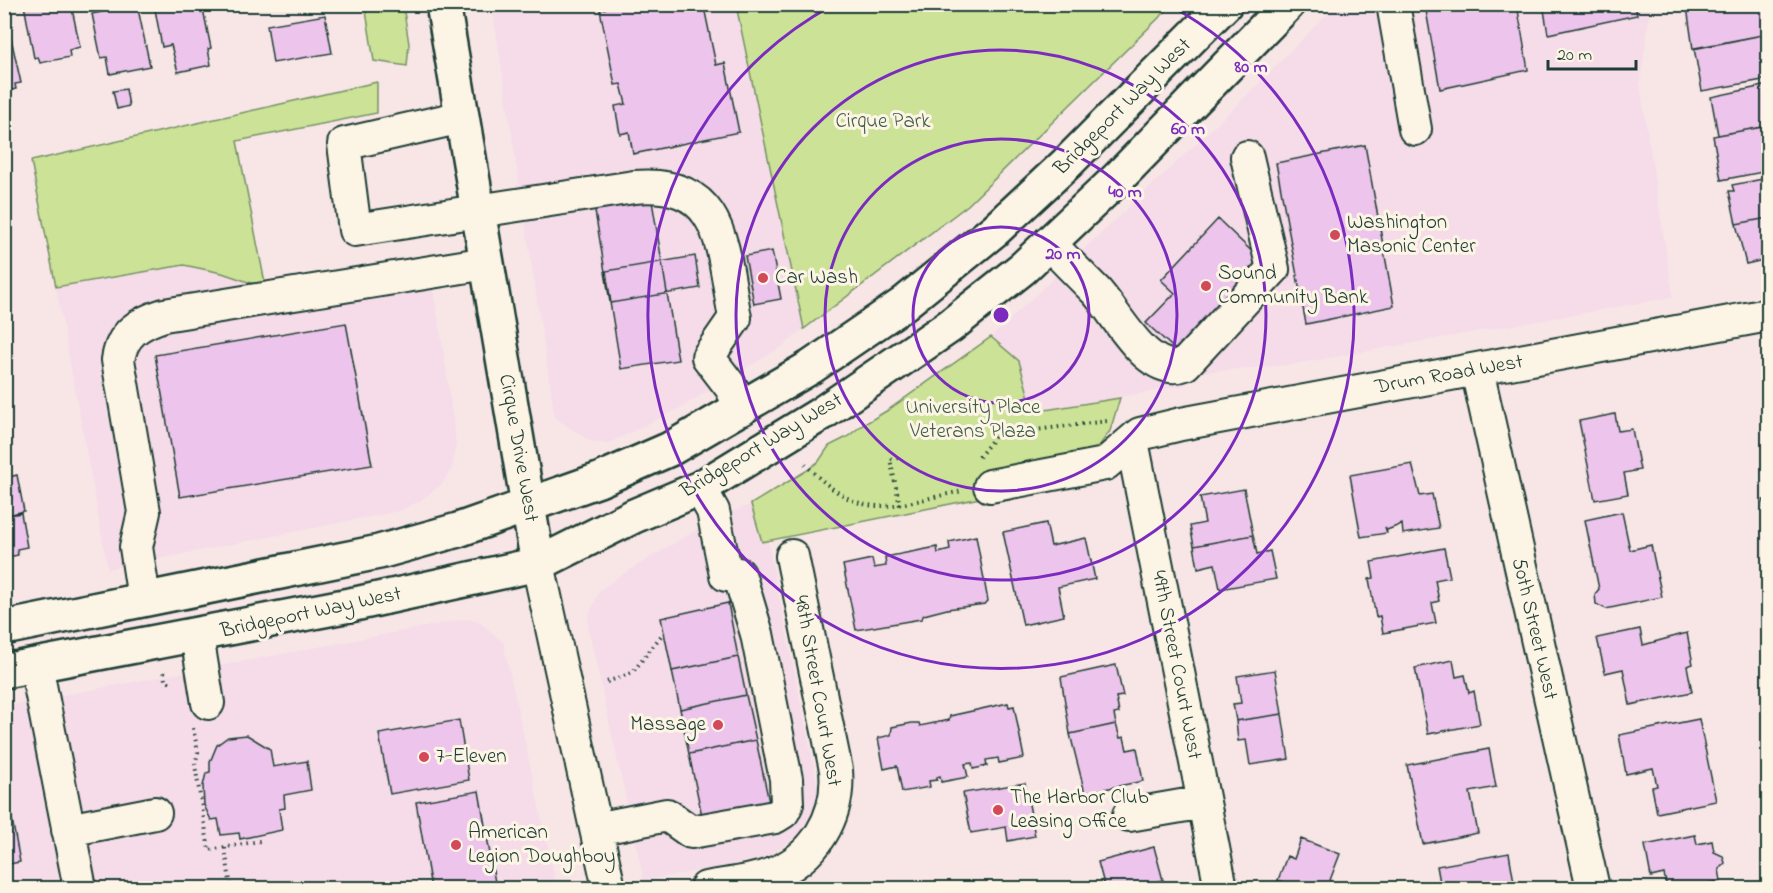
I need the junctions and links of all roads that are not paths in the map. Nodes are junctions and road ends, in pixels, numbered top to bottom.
1 (443, 4) edge
2 (1226, 4) edge
3 (1288, 4) edge
4 (1393, 4) edge
5 (462, 117) junction
6 (1414, 129) dead end
7 (1247, 157) dead end
8 (478, 212) junction
9 (1049, 243) junction
10 (487, 263) junction
11 (1768, 315) edge
12 (1477, 370) junction
13 (742, 409) junction
14 (1136, 438) junction
15 (990, 486) dead end
16 (700, 488) junction
17 (527, 504) junction
18 (792, 556) dead end
19 (538, 564) junction
20 (144, 599) junction
21 (4, 628) edge
22 (197, 636) junction
23 (36, 665) junction
24 (4, 671) edge
25 (200, 714) road end
26 (1204, 802) junction
27 (155, 813) dead end
28 (1129, 815) dead end
29 (68, 830) junction
30 (596, 830) junction
31 (80, 888) edge
32 (609, 888) edge
33 (706, 888) edge
34 (1221, 888) edge
35 (1593, 888) edge

1 - 5 main road, Cirque Drive West
2 - 13 main road, Bridgeport Way West
3 - 9 main road, Bridgeport Way West
4 - 6 street
5 - 8 main road, Cirque Drive West
5 - 8 street
7 - 9 street
8 - 10 main road, Cirque Drive West
8 - 13 street
9 - 16 main road, Bridgeport Way West
10 - 17 main road, Cirque Drive West
10 - 20 street
11 - 12 street, Drum Road West
12 - 14 street, Drum Road West
12 - 35 street, 50th Street West
13 - 17 main road, Bridgeport Way West
14 - 15 street
14 - 26 street, 49th Street Court West
16 - 19 main road, Bridgeport Way West
16 - 30 street
17 - 19 main road, Cirque Drive West
17 - 20 main road, Bridgeport Way West
18 - 33 street, 48th Street Court West
19 - 22 main road, Bridgeport Way West
19 - 30 street, Cirque Drive West
20 - 21 main road, Bridgeport Way West
22 - 23 main road, Bridgeport Way West
22 - 25 street
23 - 24 main road, Bridgeport Way West
23 - 29 street
26 - 28 street
26 - 34 street, 49th Street Court West
27 - 29 street
29 - 31 street
30 - 32 street, Cirque Drive West

